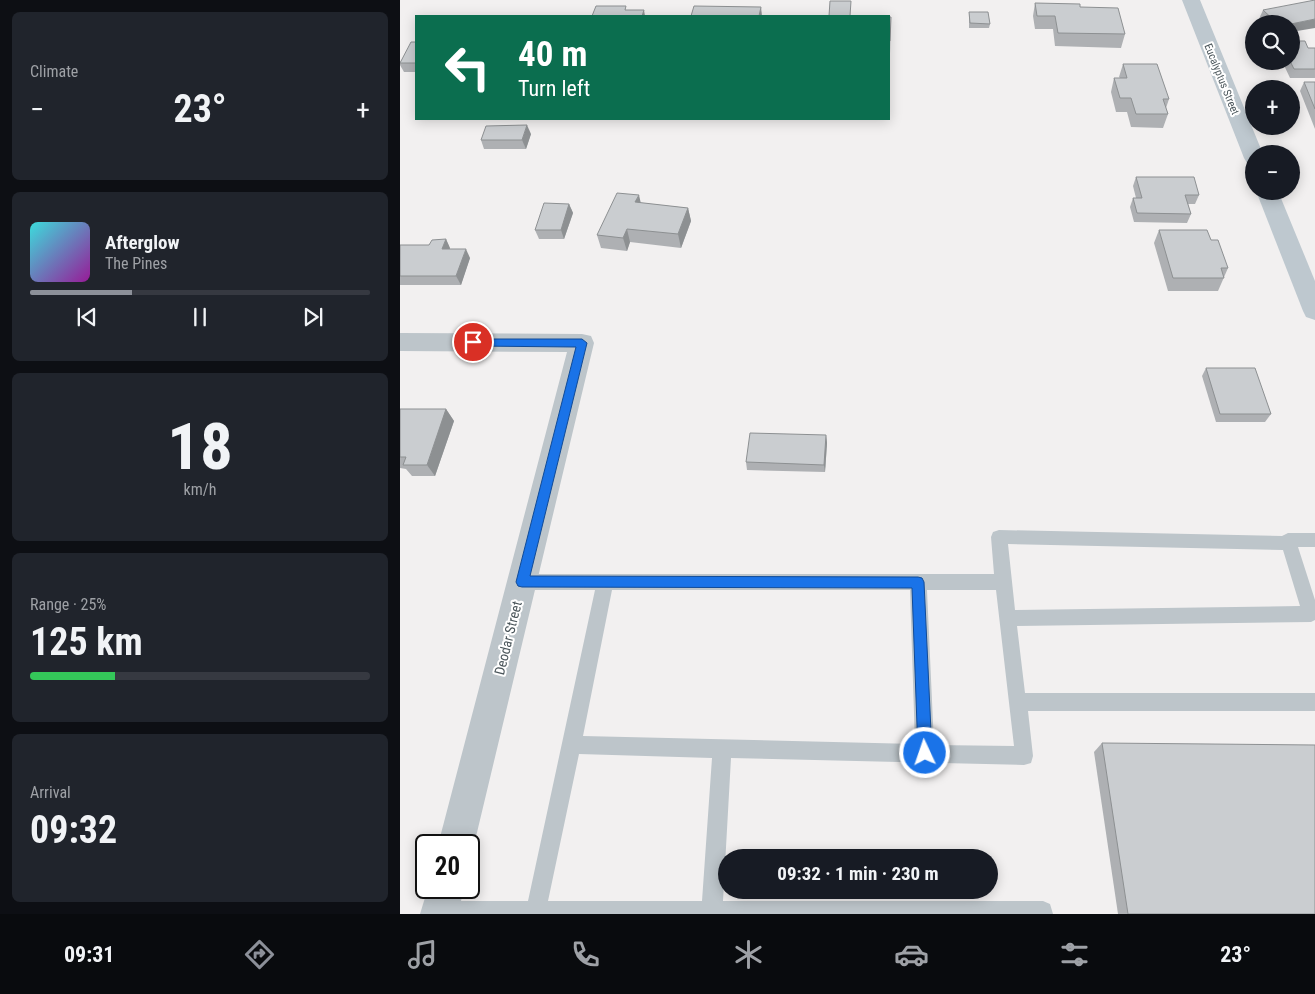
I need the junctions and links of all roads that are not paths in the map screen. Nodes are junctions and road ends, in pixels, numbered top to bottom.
1 (1191, 0) edge
2 (1249, 145) edge
3 (1271, 200) edge
4 (1315, 312) edge
5 (400, 342) edge
6 (1315, 540) edge
7 (1289, 543) junction
8 (522, 582) junction
9 (605, 582) junction
10 (918, 582) junction
11 (1003, 582) junction
12 (1008, 618) junction
13 (1313, 620) edge
14 (1017, 702) junction
15 (1315, 702) edge
16 (572, 745) junction
17 (722, 749) junction
18 (925, 753) junction
19 (459, 834) edge
20 (441, 904) edge
21 (712, 911) junction
22 (535, 912) edge
23 (921, 913) edge
24 (1043, 914) edge

1 - 2 main road, Eucalyptus Street
3 - 4 main road
5 - 8 street, Deodar Street
6 - 7 lane
7 - 11 lane
7 - 13 lane
8 - 9 lane
8 - 19 street, Deodar Street
9 - 10 lane
9 - 16 lane
10 - 11 lane
10 - 18 lane
11 - 12 lane
12 - 13 lane
12 - 14 lane
14 - 15 lane
14 - 18 lane
16 - 17 lane
16 - 22 lane
17 - 18 lane
17 - 21 lane
20 - 22 lane
21 - 22 lane
21 - 23 lane
23 - 24 lane

